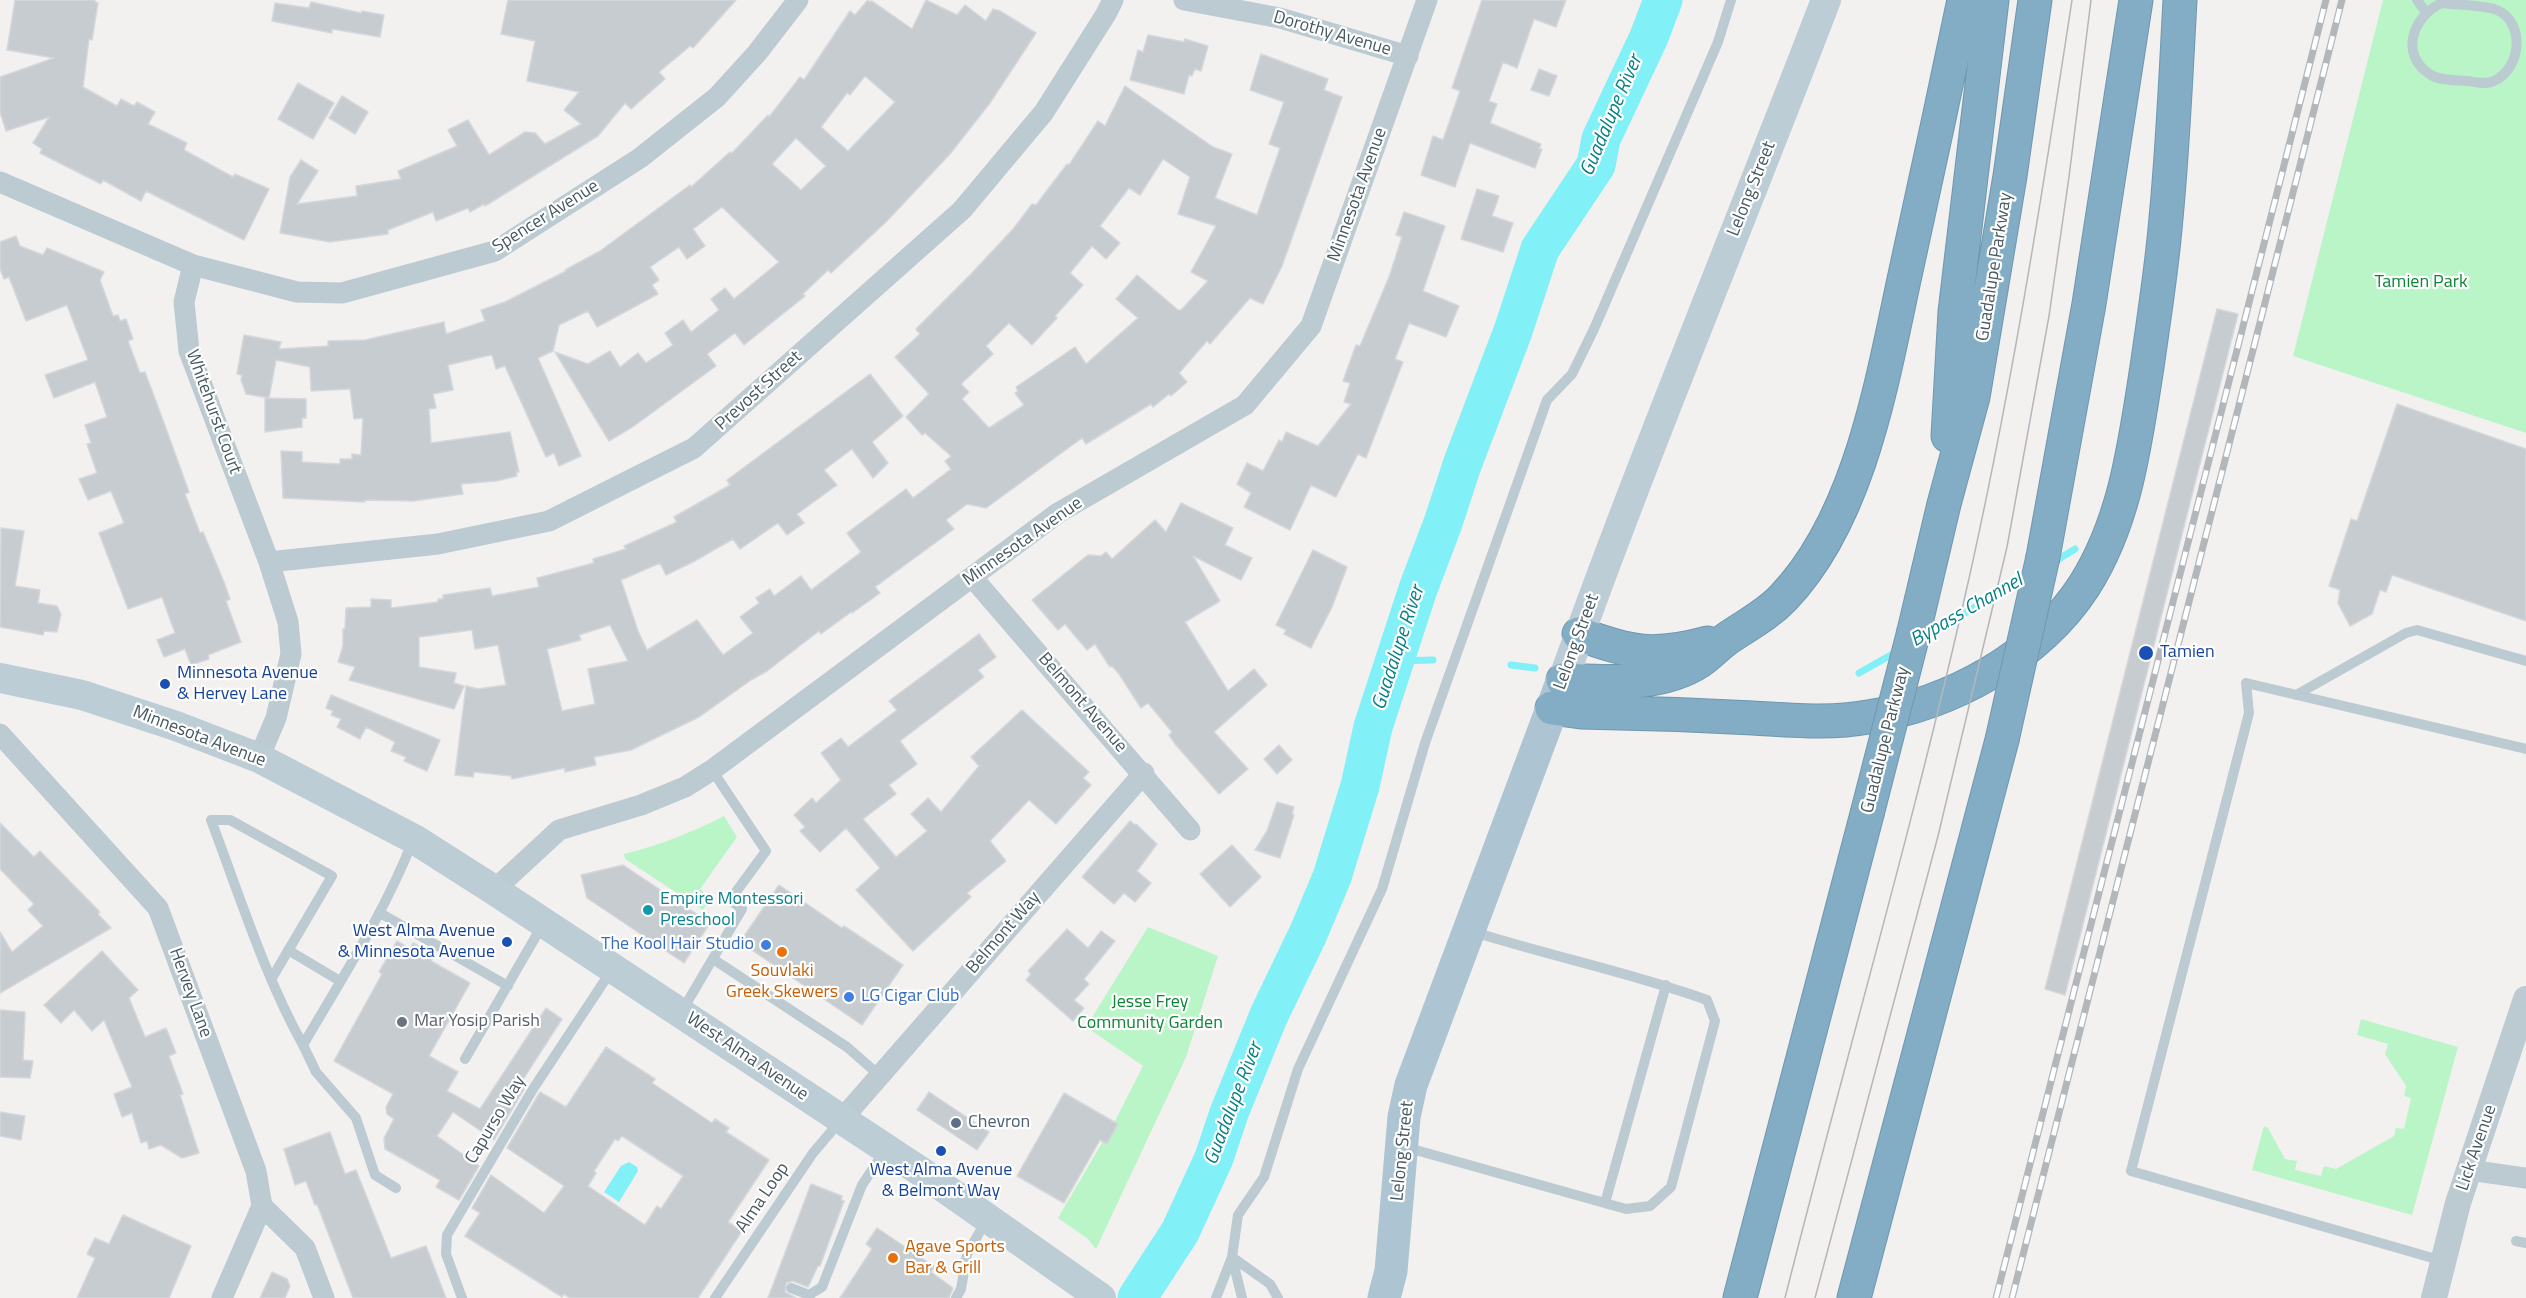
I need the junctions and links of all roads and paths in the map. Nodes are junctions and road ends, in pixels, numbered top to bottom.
1 (798, 0) edge
2 (1113, 0) edge
3 (1184, 0) edge
4 (1427, 0) edge
5 (1731, 0) edge
6 (1826, 0) edge
7 (1964, 0) edge
8 (1992, 0) edge
9 (2035, 0) edge
10 (2136, 0) edge
11 (2180, 0) edge
12 (2417, 0) edge
13 (2504, 0) edge
14 (2427, 12) junction
15 (2502, 14) junction
16 (1408, 56) junction
17 (0, 182) edge
18 (193, 265) junction
19 (1944, 504) junction
20 (269, 562) junction
21 (972, 578) junction
22 (1579, 634) junction
23 (1727, 638) junction
24 (2526, 662) edge
25 (0, 678) edge
26 (1557, 694) junction
27 (2296, 695) junction
28 (0, 734) edge
29 (2526, 749) edge
30 (259, 758) junction
31 (712, 770) junction
32 (1144, 773) junction
33 (388, 825) joint
34 (1190, 830) dead end
35 (414, 839) junction
36 (494, 890) junction
37 (380, 912) junction
38 (543, 922) junction
39 (1468, 930) junction
40 (288, 950) junction
41 (713, 959) junction
42 (613, 968) junction
43 (272, 978) junction
44 (340, 981) junction
45 (1666, 985) junction
46 (508, 986) junction
47 (2526, 999) edge
48 (681, 1012) junction
49 (303, 1045) junction
50 (465, 1059) dead end
51 (879, 1075) junction
52 (842, 1119) junction
53 (1401, 1146) junction
54 (886, 1149) junction
55 (2469, 1170) junction
56 (2526, 1178) edge
57 (396, 1188) dead end
58 (1605, 1203) junction
59 (262, 1206) junction
60 (988, 1218) junction
61 (1232, 1257) junction
62 (2443, 1261) junction
63 (791, 1288) dead end
64 (1094, 1293) edge
65 (222, 1298) edge
66 (324, 1298) edge
67 (462, 1298) edge
68 (715, 1298) edge
69 (956, 1298) edge
70 (1216, 1298) edge
71 (1242, 1298) edge
72 (1278, 1298) edge
73 (1384, 1298) edge
74 (1740, 1298) edge
75 (1854, 1298) edge
76 (2434, 1298) edge

1 - 18 street, Spencer Avenue
2 - 20 street, Prevost Street
3 - 16 street, Dorothy Avenue
4 - 16 street, Minnesota Avenue
5 - 61 lane
6 - 22 main road, Lelong Street
7 - 23 highway
8 - 19 highway
9 - 19 highway, Guadalupe Parkway
10 - 75 highway, bridge
11 - 26 highway
12 - 14 lane
13 - 15 lane
14 - 15 lane
14 - 15 lane
16 - 21 street, Minnesota Avenue
17 - 18 street
18 - 20 street, Whitehurst Court
19 - 74 highway, Guadalupe Parkway, bridge
20 - 30 street, Whitehurst Court
21 - 31 street, Minnesota Avenue
21 - 32 street, Belmont Avenue
22 - 23 highway
22 - 26 main road, Lelong Street
23 - 26 highway
24 - 27 lane
25 - 30 main road, Minnesota Avenue
26 - 39 main road, Lelong Street
27 - 29 lane
27 - 62 lane
28 - 59 street, Hervey Lane
30 - 33 main road, Minnesota Avenue
31 - 36 street, Minnesota Avenue
31 - 41 lane
32 - 34 street, Belmont Avenue
32 - 51 street, Belmont Way
33 - 35 main road, West Alma Avenue
35 - 36 main road, West Alma Avenue
35 - 37 lane
36 - 38 main road, West Alma Avenue
37 - 44 lane
37 - 46 lane
38 - 42 main road, West Alma Avenue
38 - 46 lane
39 - 45 lane
39 - 53 main road, Lelong Street
40 - 43 lane
40 - 43 lane
40 - 44 lane
41 - 48 lane
41 - 51 lane
42 - 48 main road, West Alma Avenue
42 - 67 lane, Capurso Way
43 - 49 lane
44 - 49 lane
45 - 58 lane
45 - 58 lane
46 - 50 lane
47 - 55 street, Lick Avenue
48 - 52 main road, West Alma Avenue
49 - 57 lane
51 - 52 street, Belmont Way
52 - 54 main road, West Alma Avenue
52 - 68 lane, Alma Loop
53 - 58 lane
53 - 73 main road, Lelong Street
54 - 60 main road, West Alma Avenue
54 - 63 lane
55 - 56 street
55 - 62 street, Lick Avenue
59 - 65 street
59 - 66 street
60 - 64 main road, West Alma Avenue
60 - 69 lane
61 - 70 lane
61 - 71 lane
61 - 72 lane
62 - 76 street, Lick Avenue

